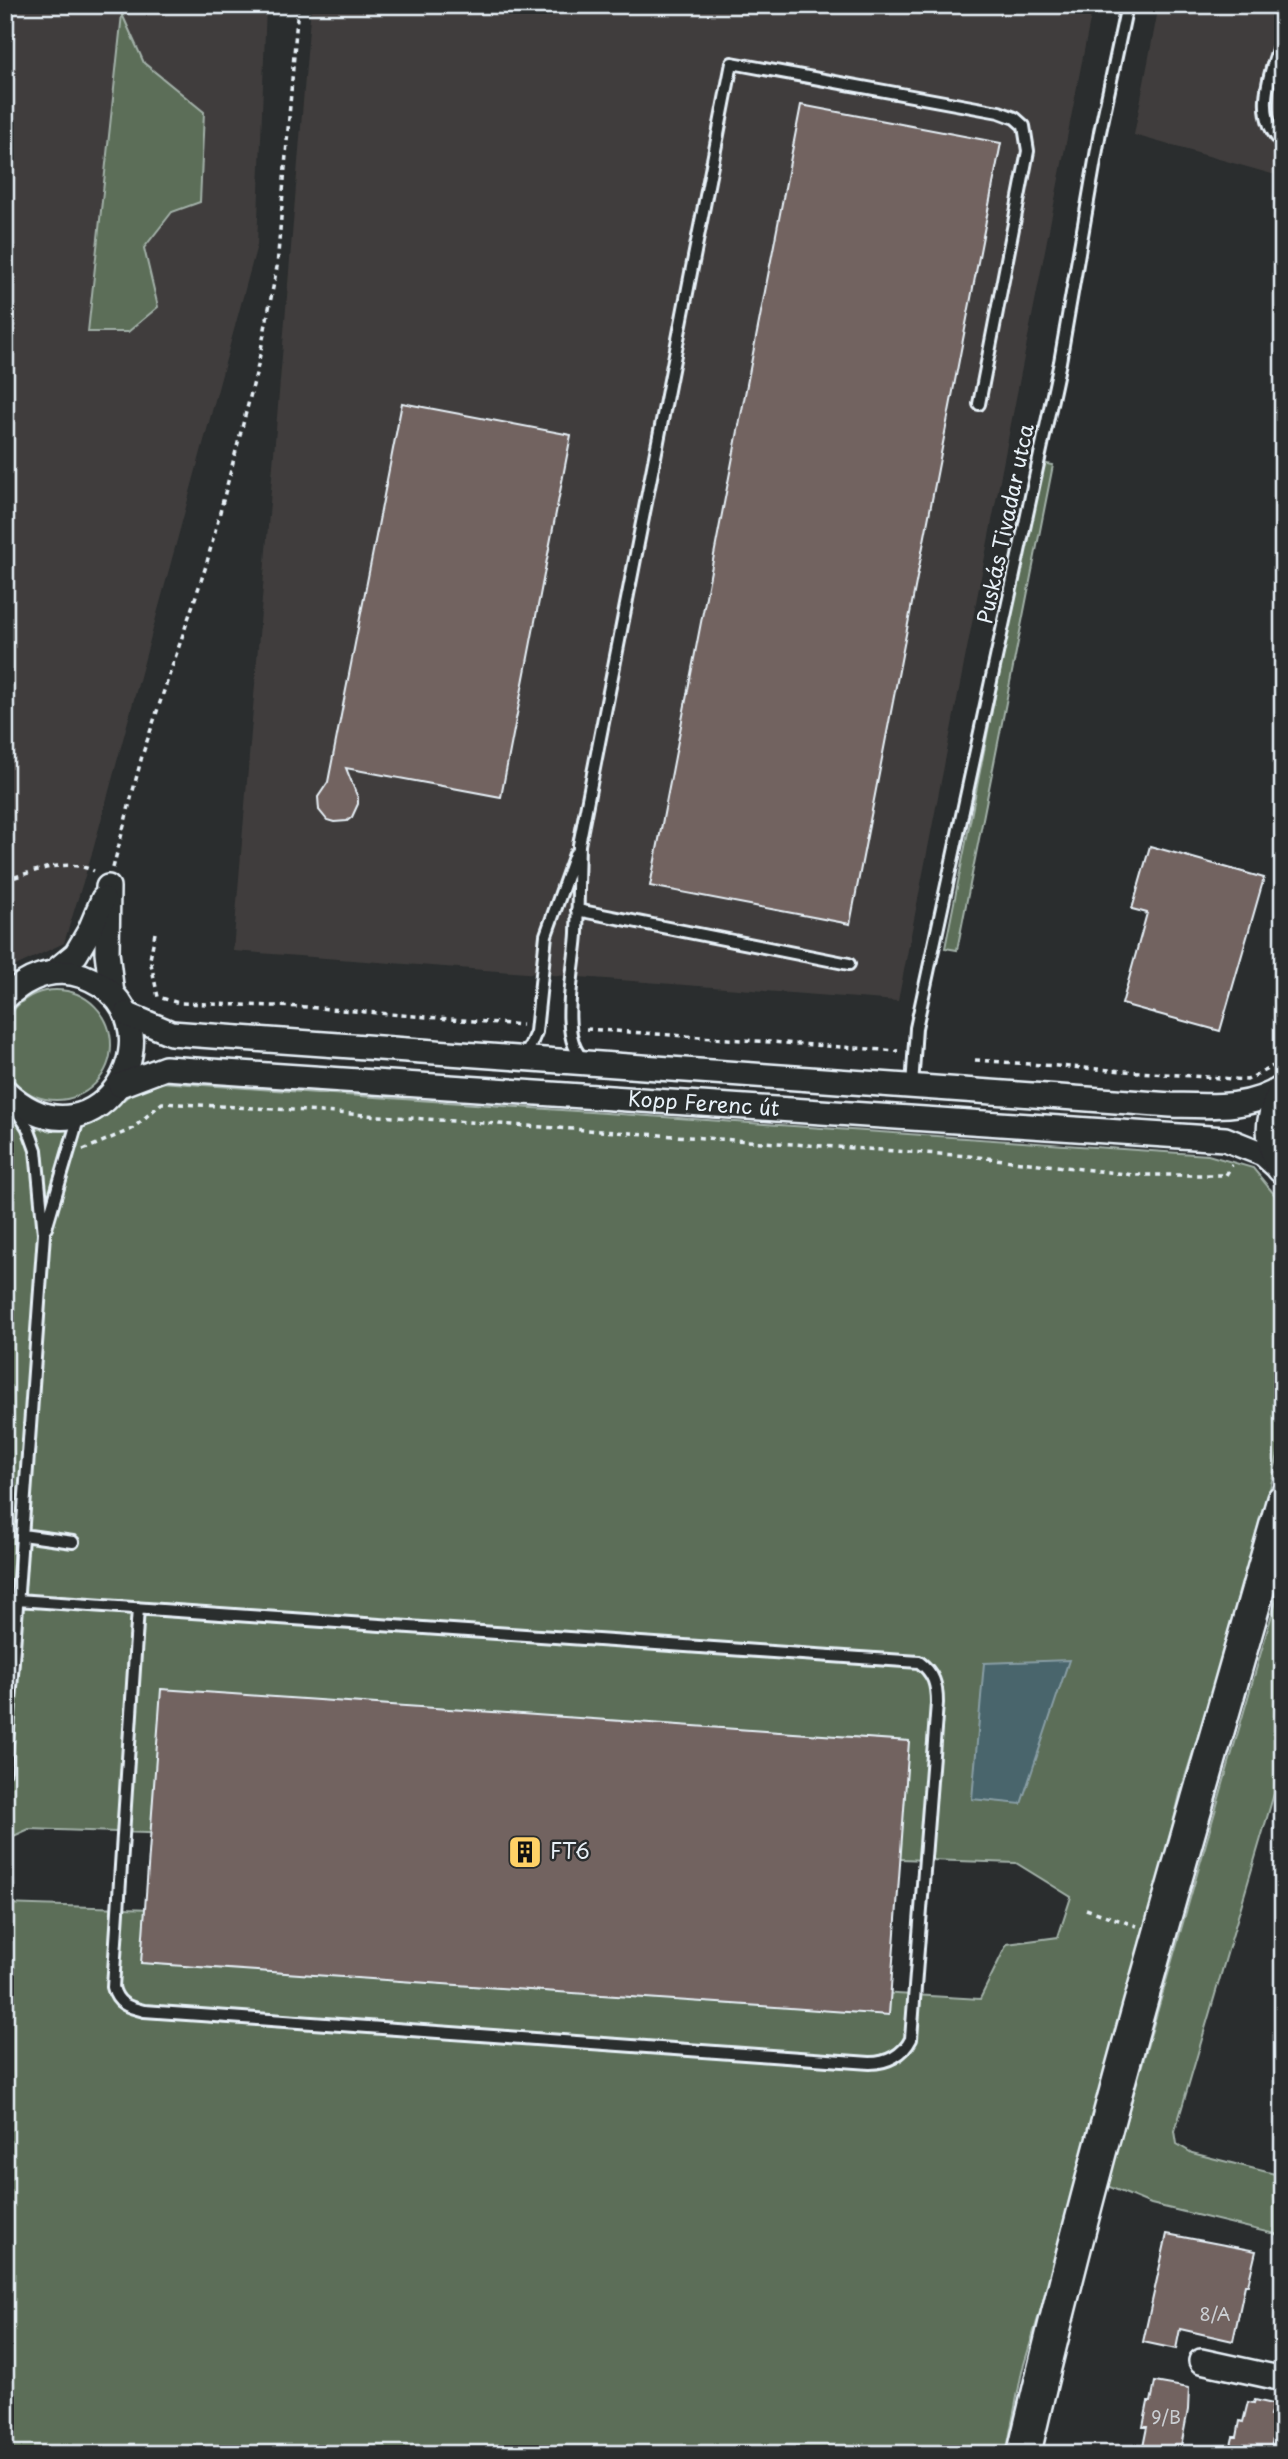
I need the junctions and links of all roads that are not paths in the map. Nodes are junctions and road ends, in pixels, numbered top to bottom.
1 (1127, 5) edge
2 (1283, 34) edge
3 (1283, 144) edge
4 (979, 404) dead end
5 (579, 845) junction
6 (577, 910) junction
7 (849, 964) dead end
8 (54, 972) junction
9 (112, 993) junction
10 (5, 998) edge
11 (126, 1014) junction
12 (525, 1059) junction
13 (590, 1063) junction
14 (120, 1085) junction
15 (912, 1086) junction
16 (1283, 1087) edge
17 (5, 1091) edge
18 (1283, 1095) edge
19 (80, 1115) junction
20 (1283, 1169) edge
21 (44, 1234) junction
22 (1283, 1502) edge
23 (22, 1535) junction
24 (72, 1542) dead end
25 (18, 1600) junction
26 (138, 1608) junction
27 (8, 1702) edge
28 (5, 1771) edge
29 (1201, 2361) dead end
30 (1283, 2379) edge
31 (1024, 2454) edge

1 - 15 lane, Puskás Tivadar utca
2 - 3 lane
4 - 5 lane
5 - 6 lane
5 - 12 lane
6 - 7 lane
6 - 13 lane
8 - 9 street
8 - 9 street
8 - 10 street
9 - 11 street
11 - 12 street, Kopp Ferenc út
11 - 14 street
12 - 13 street, Kopp Ferenc út
13 - 15 street, Kopp Ferenc út
14 - 19 street
14 - 20 street, Kopp Ferenc út
15 - 16 street, Kopp Ferenc út
17 - 19 street
17 - 21 lane
18 - 20 main road
19 - 21 lane
21 - 23 lane
22 - 31 main road
23 - 24 lane
23 - 25 lane
25 - 26 lane
25 - 27 lane
26 - 26 lane
27 - 28 lane
29 - 30 street

